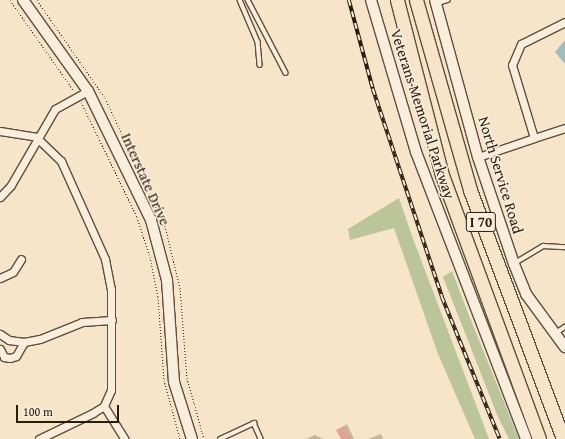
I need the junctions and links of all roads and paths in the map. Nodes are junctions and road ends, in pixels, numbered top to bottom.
1 (10, 0) edge
2 (23, 0) edge
3 (240, 0) edge
4 (248, 0) edge
5 (371, 0) edge
6 (397, 0) edge
7 (416, 0) edge
8 (448, 0) edge
9 (435, 2) edge
10 (565, 22) edge
11 (260, 65) dead end
12 (286, 73) dead end
13 (88, 91) junction
14 (78, 96) junction
15 (565, 128) edge
16 (0, 130) edge
17 (36, 137) junction
18 (534, 138) junction
19 (478, 157) junction
20 (0, 197) edge
21 (565, 247) edge
22 (21, 259) dead end
23 (514, 264) junction
24 (0, 278) edge
25 (112, 320) junction
26 (565, 327) edge
27 (555, 334) junction
28 (0, 335) edge
29 (24, 342) junction
30 (565, 347) edge
31 (0, 349) edge
32 (104, 406) junction
33 (39, 439) edge
34 (125, 439) edge
35 (180, 439) edge
36 (192, 439) edge
37 (220, 439) edge
38 (261, 439) edge
39 (526, 439) edge
40 (539, 439) edge
41 (563, 439) edge

1 - 14 path
2 - 13 street, Interstate Drive
3 - 11 lane
4 - 12 lane
5 - 39 street, Veterans Memorial Parkway
6 - 40 highway, I 70
7 - 41 highway, I 70
8 - 9 lane
9 - 19 street, North Service Road
10 - 18 street
13 - 14 street
13 - 36 street, Interstate Drive
14 - 17 street
14 - 35 path
15 - 18 street
16 - 17 street
17 - 20 street
17 - 25 street
18 - 19 street
19 - 23 street, North Service Road
21 - 23 lane
22 - 24 street
23 - 27 street, North Service Road
25 - 29 street
25 - 32 street
26 - 27 lane
27 - 30 street, North Service Road
28 - 29 street
29 - 31 street
32 - 33 street
32 - 34 street
37 - 38 lane

